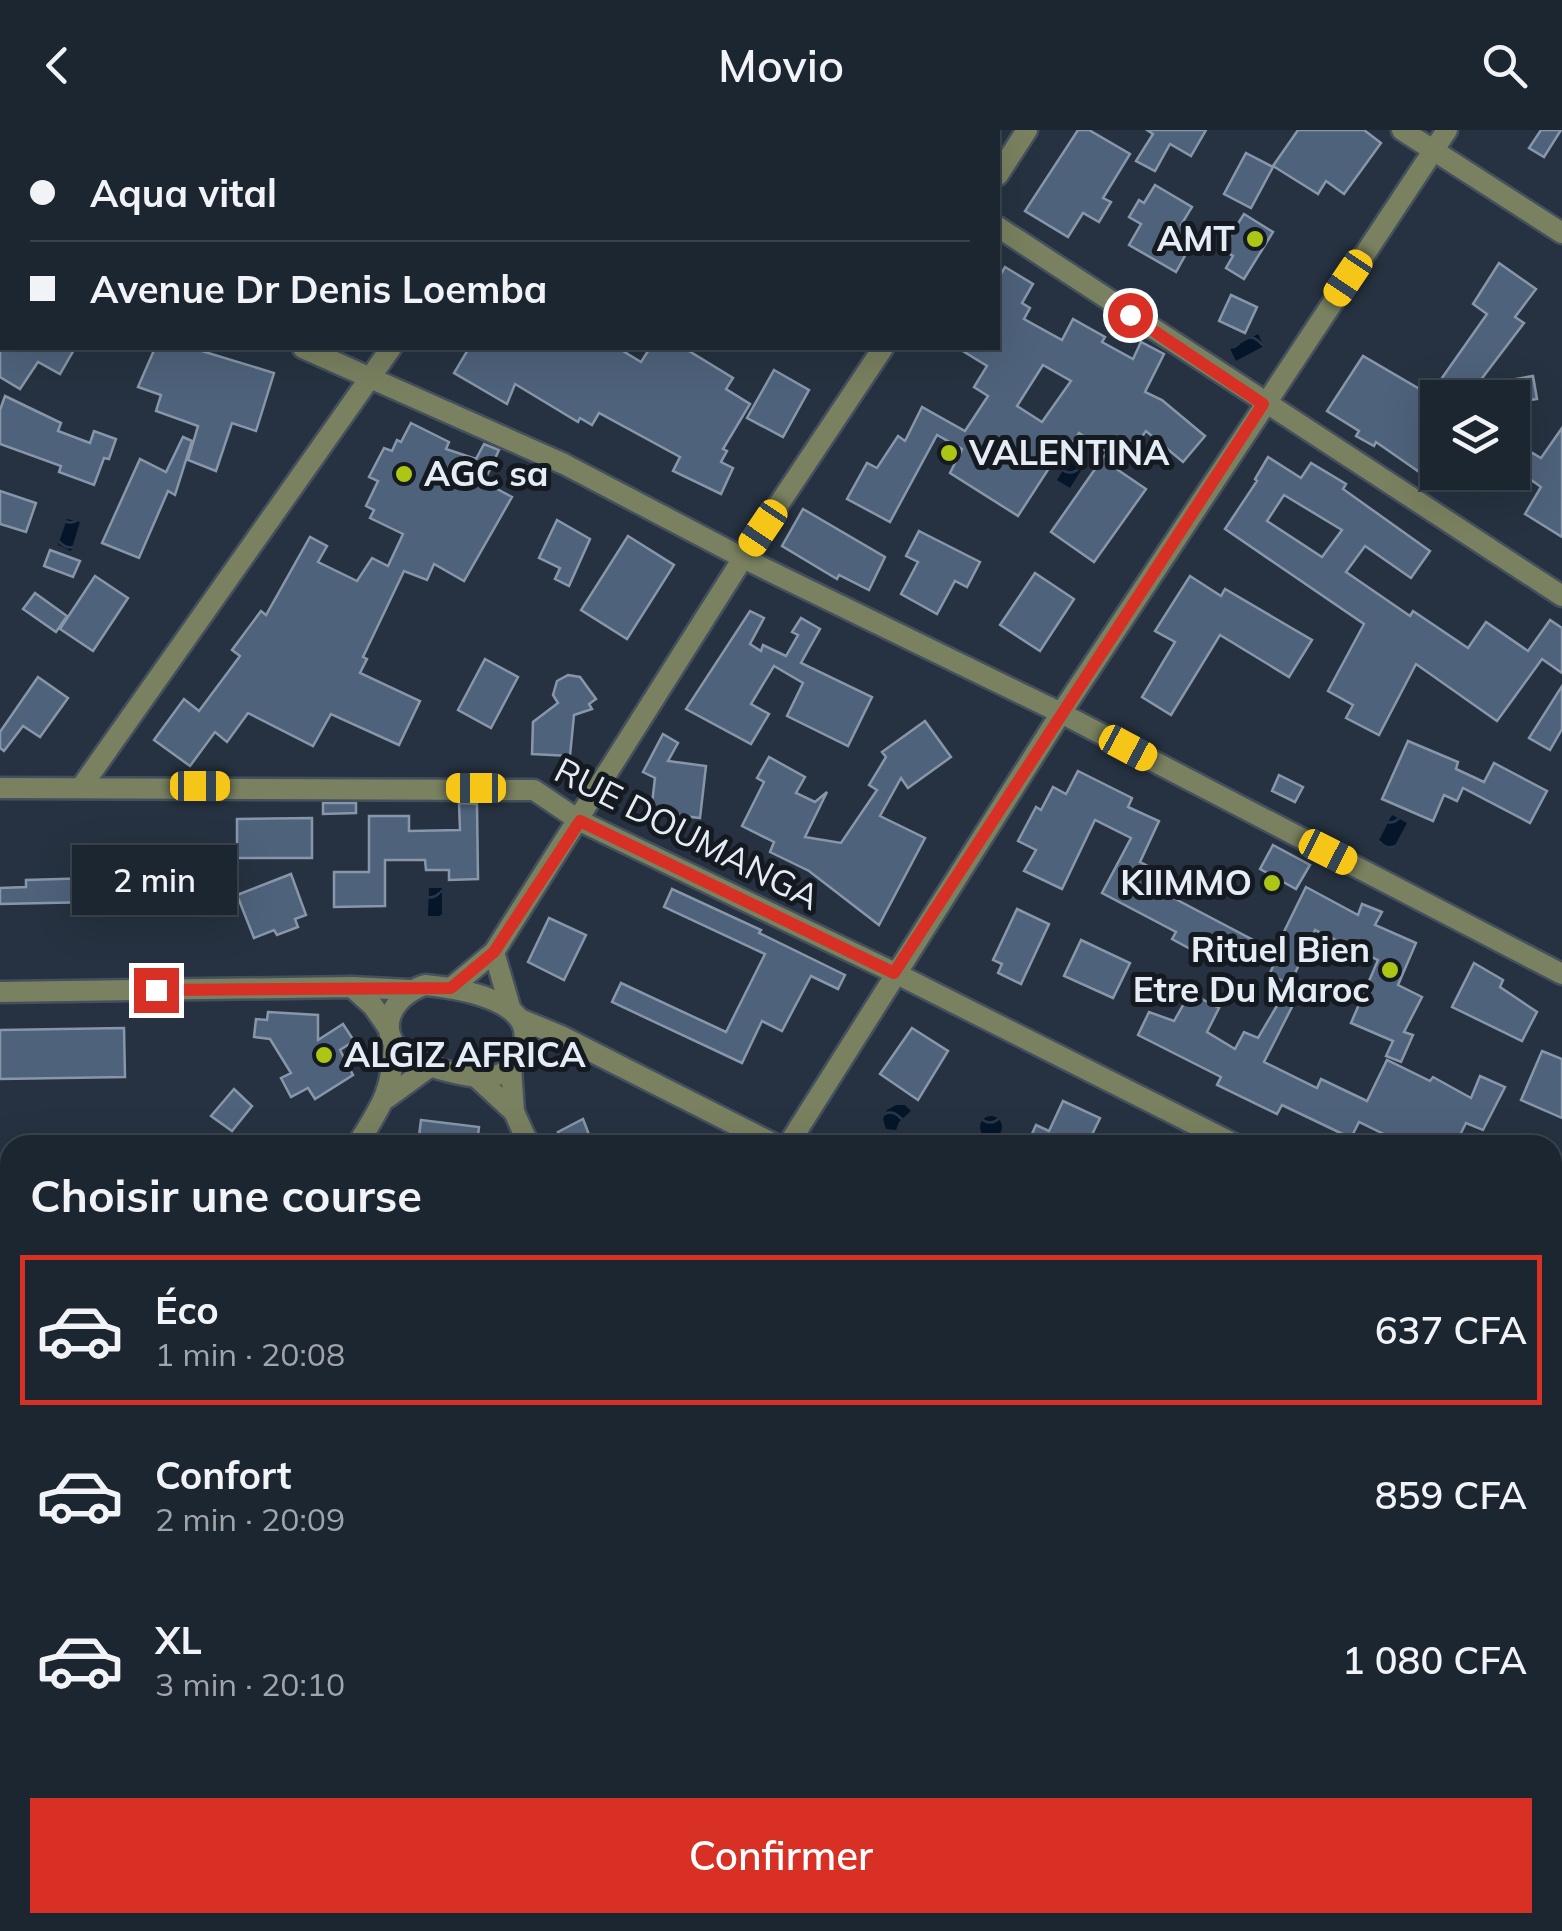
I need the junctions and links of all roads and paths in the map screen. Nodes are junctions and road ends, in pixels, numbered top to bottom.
1 (1028, 130) edge
2 (1402, 130) edge
3 (1448, 130) edge
4 (1434, 151) junction
5 (1000, 172) edge
6 (1000, 228) edge
7 (1562, 233) edge
8 (308, 350) edge
9 (390, 350) edge
10 (882, 350) edge
11 (370, 376) junction
12 (1263, 404) junction
13 (742, 558) junction
14 (1562, 596) edge
15 (1061, 713) junction
16 (82, 786) junction
17 (0, 788) edge
18 (580, 821) junction
19 (494, 952) junction
20 (894, 973) junction
21 (1562, 974) edge
22 (352, 987) junction
23 (451, 988) junction
24 (410, 990) junction
25 (0, 992) edge
26 (515, 1013) junction
27 (392, 1036) junction
28 (561, 1036) junction
29 (517, 1059) junction
30 (431, 1066) junction
31 (474, 1076) junction
32 (387, 1098) junction
33 (514, 1112) junction
34 (363, 1135) edge
35 (524, 1135) edge
36 (756, 1135) edge
37 (794, 1135) edge
38 (1216, 1135) edge

1 - 5 street
2 - 4 street
3 - 4 street
4 - 7 street
4 - 12 street
6 - 12 street
8 - 11 street
9 - 11 street
10 - 13 street
11 - 13 street
11 - 16 street
12 - 14 street
12 - 15 street
13 - 15 street
13 - 18 street
15 - 20 street
15 - 21 street
16 - 17 street, RUE DOUMANGA
16 - 18 street, RUE DOUMANGA
18 - 19 street
18 - 20 street, RUE DOUMANGA
19 - 23 street
19 - 26 street
20 - 37 street
20 - 38 street, RUE DOUMANGA
22 - 24 street
22 - 25 street
22 - 27 street
23 - 24 street
23 - 26 street
24 - 27 street
26 - 28 street
26 - 29 street
27 - 30 street
27 - 32 street
28 - 29 street
28 - 36 street
29 - 31 street
29 - 33 street
30 - 31 street
30 - 32 street
31 - 33 street
32 - 34 street
33 - 35 street

